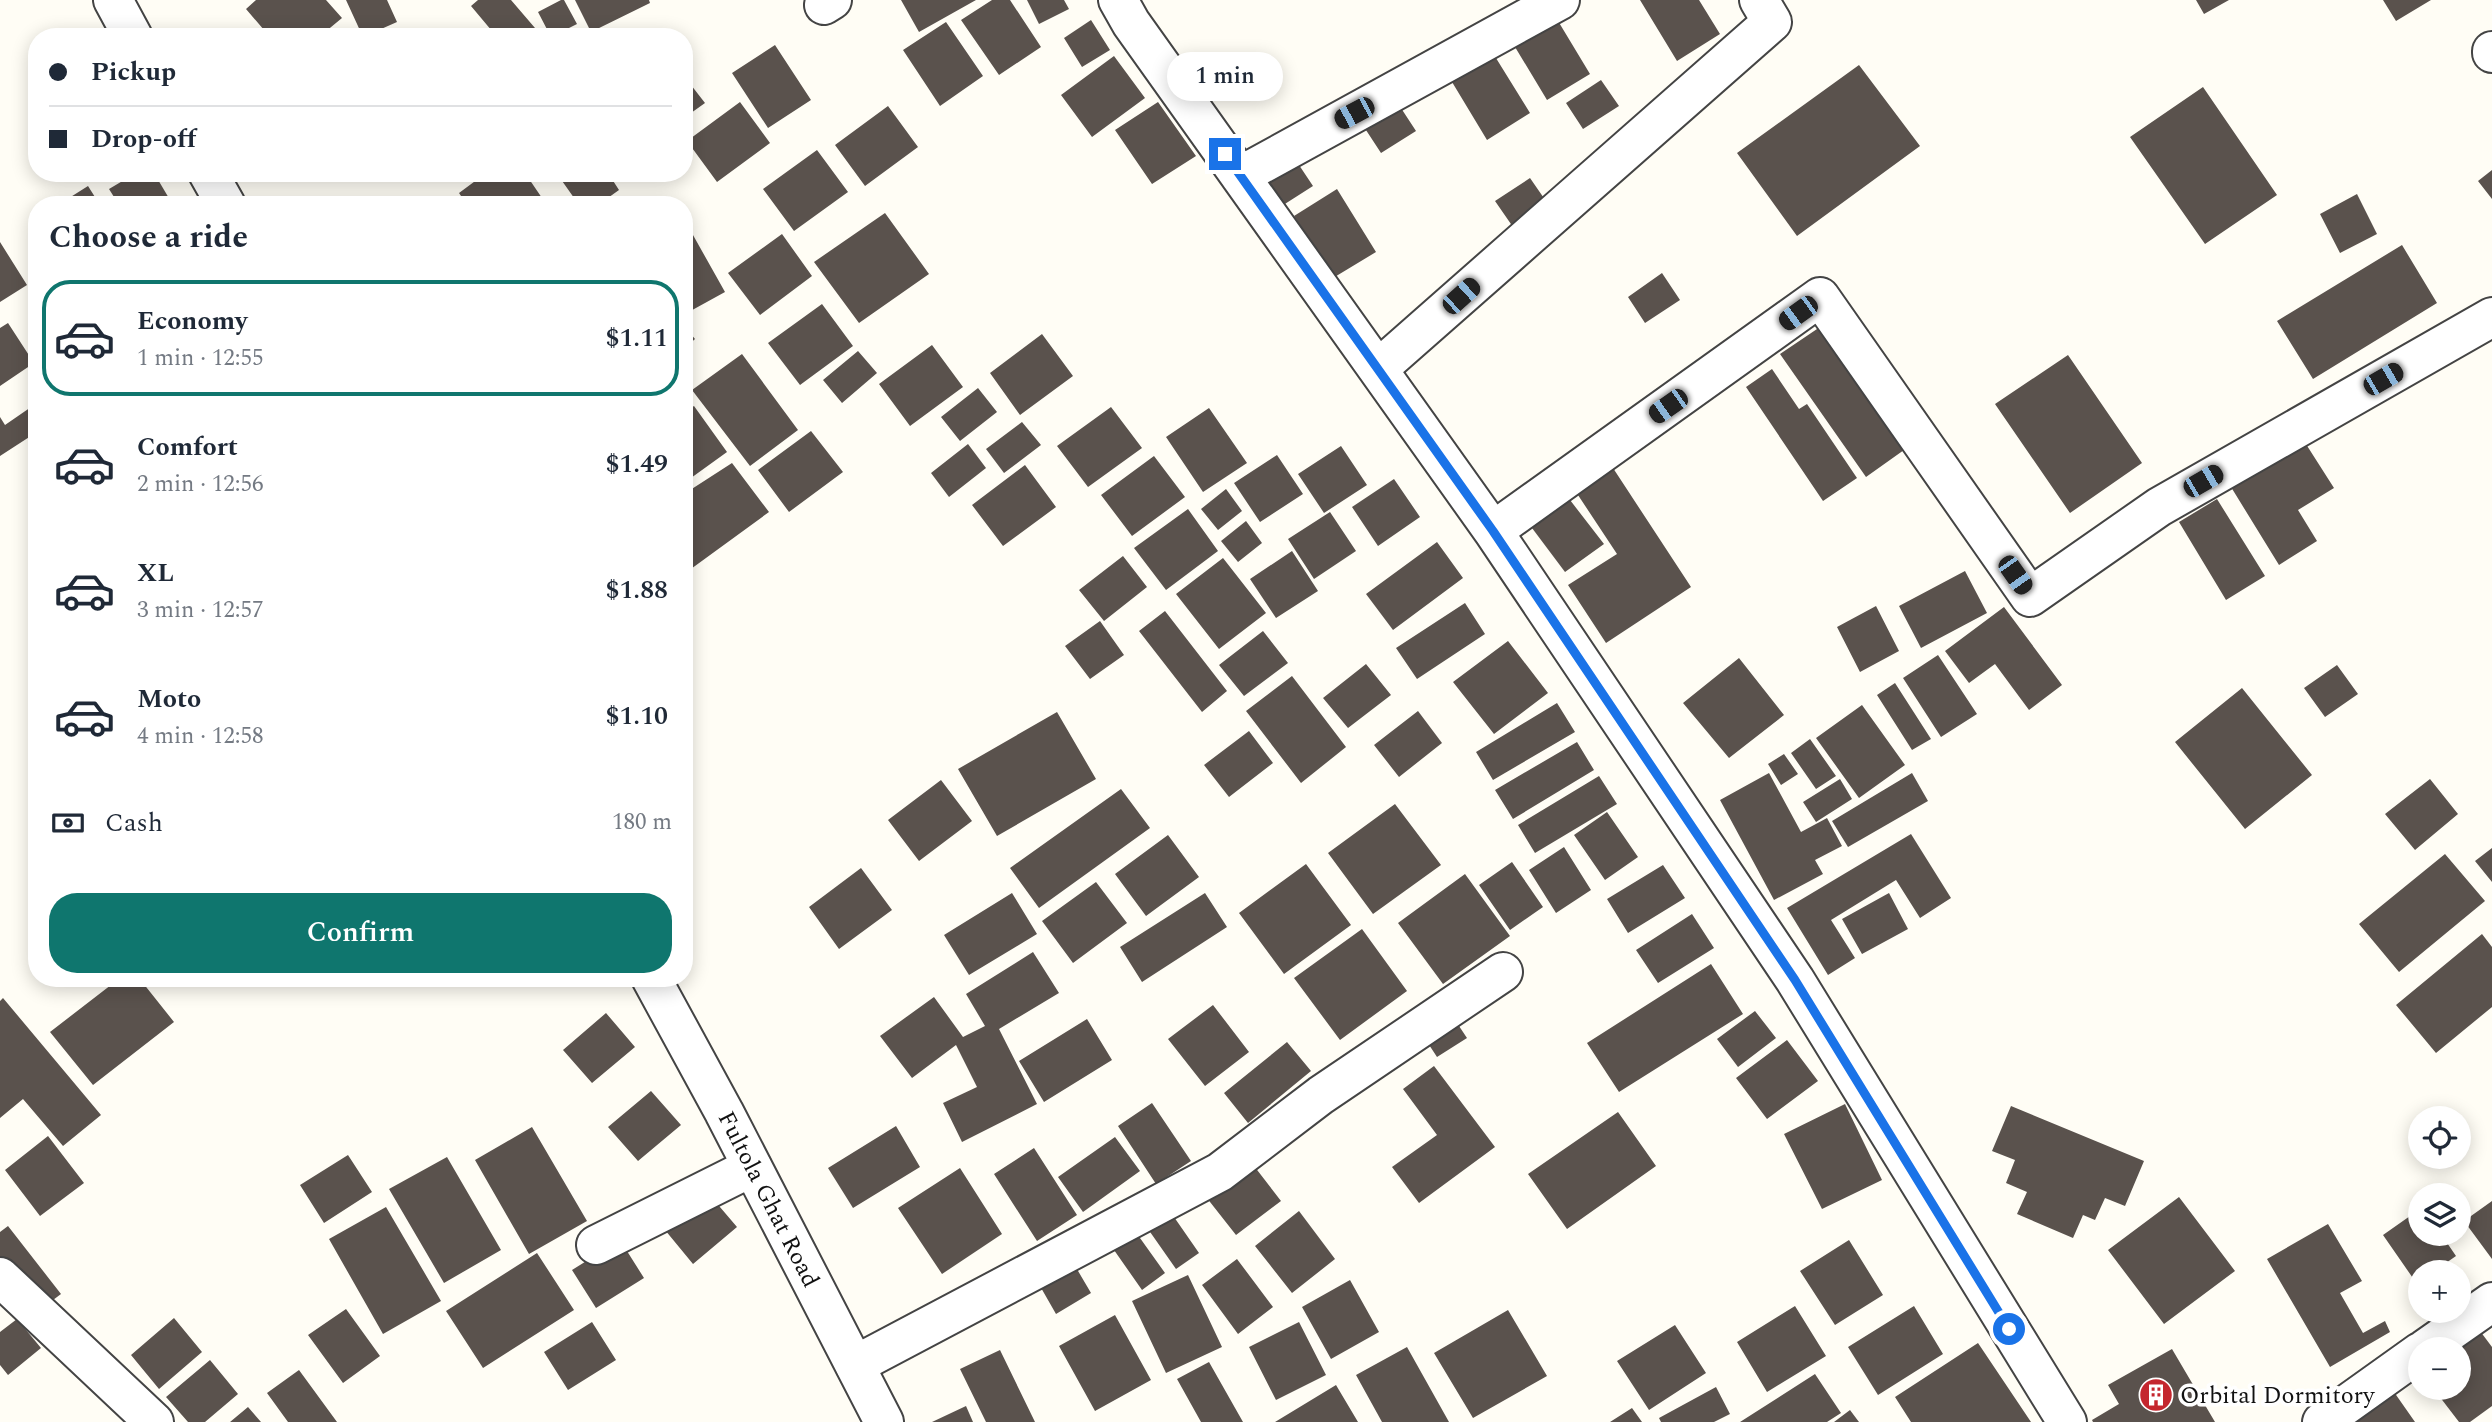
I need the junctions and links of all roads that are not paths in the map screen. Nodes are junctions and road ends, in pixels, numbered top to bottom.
1 (113, 0) edge
2 (1118, 0) edge
3 (1560, 0) edge
4 (1759, 0) edge
5 (128, 28) edge
6 (1240, 176) junction
7 (2492, 317) edge
8 (1378, 369) junction
9 (1493, 531) junction
10 (1503, 972) dead end
11 (656, 987) edge
12 (752, 1167) junction
13 (596, 1245) dead end
14 (0, 1277) edge
15 (2492, 1302) edge
16 (2442, 1337) edge
17 (2408, 1361) edge
18 (855, 1365) junction
19 (154, 1422) edge
20 (884, 1422) edge
21 (2067, 1422) edge
22 (2322, 1422) edge

1 - 5 street
2 - 6 street
3 - 6 street
4 - 8 street
6 - 8 street
7 - 9 street
8 - 9 street
9 - 21 street
10 - 18 street
11 - 12 street, Fultola Ghat Road
12 - 13 street
12 - 18 street, Fultola Ghat Road
14 - 19 street
15 - 16 street
17 - 22 street
18 - 20 street, Fultola Ghat Road

